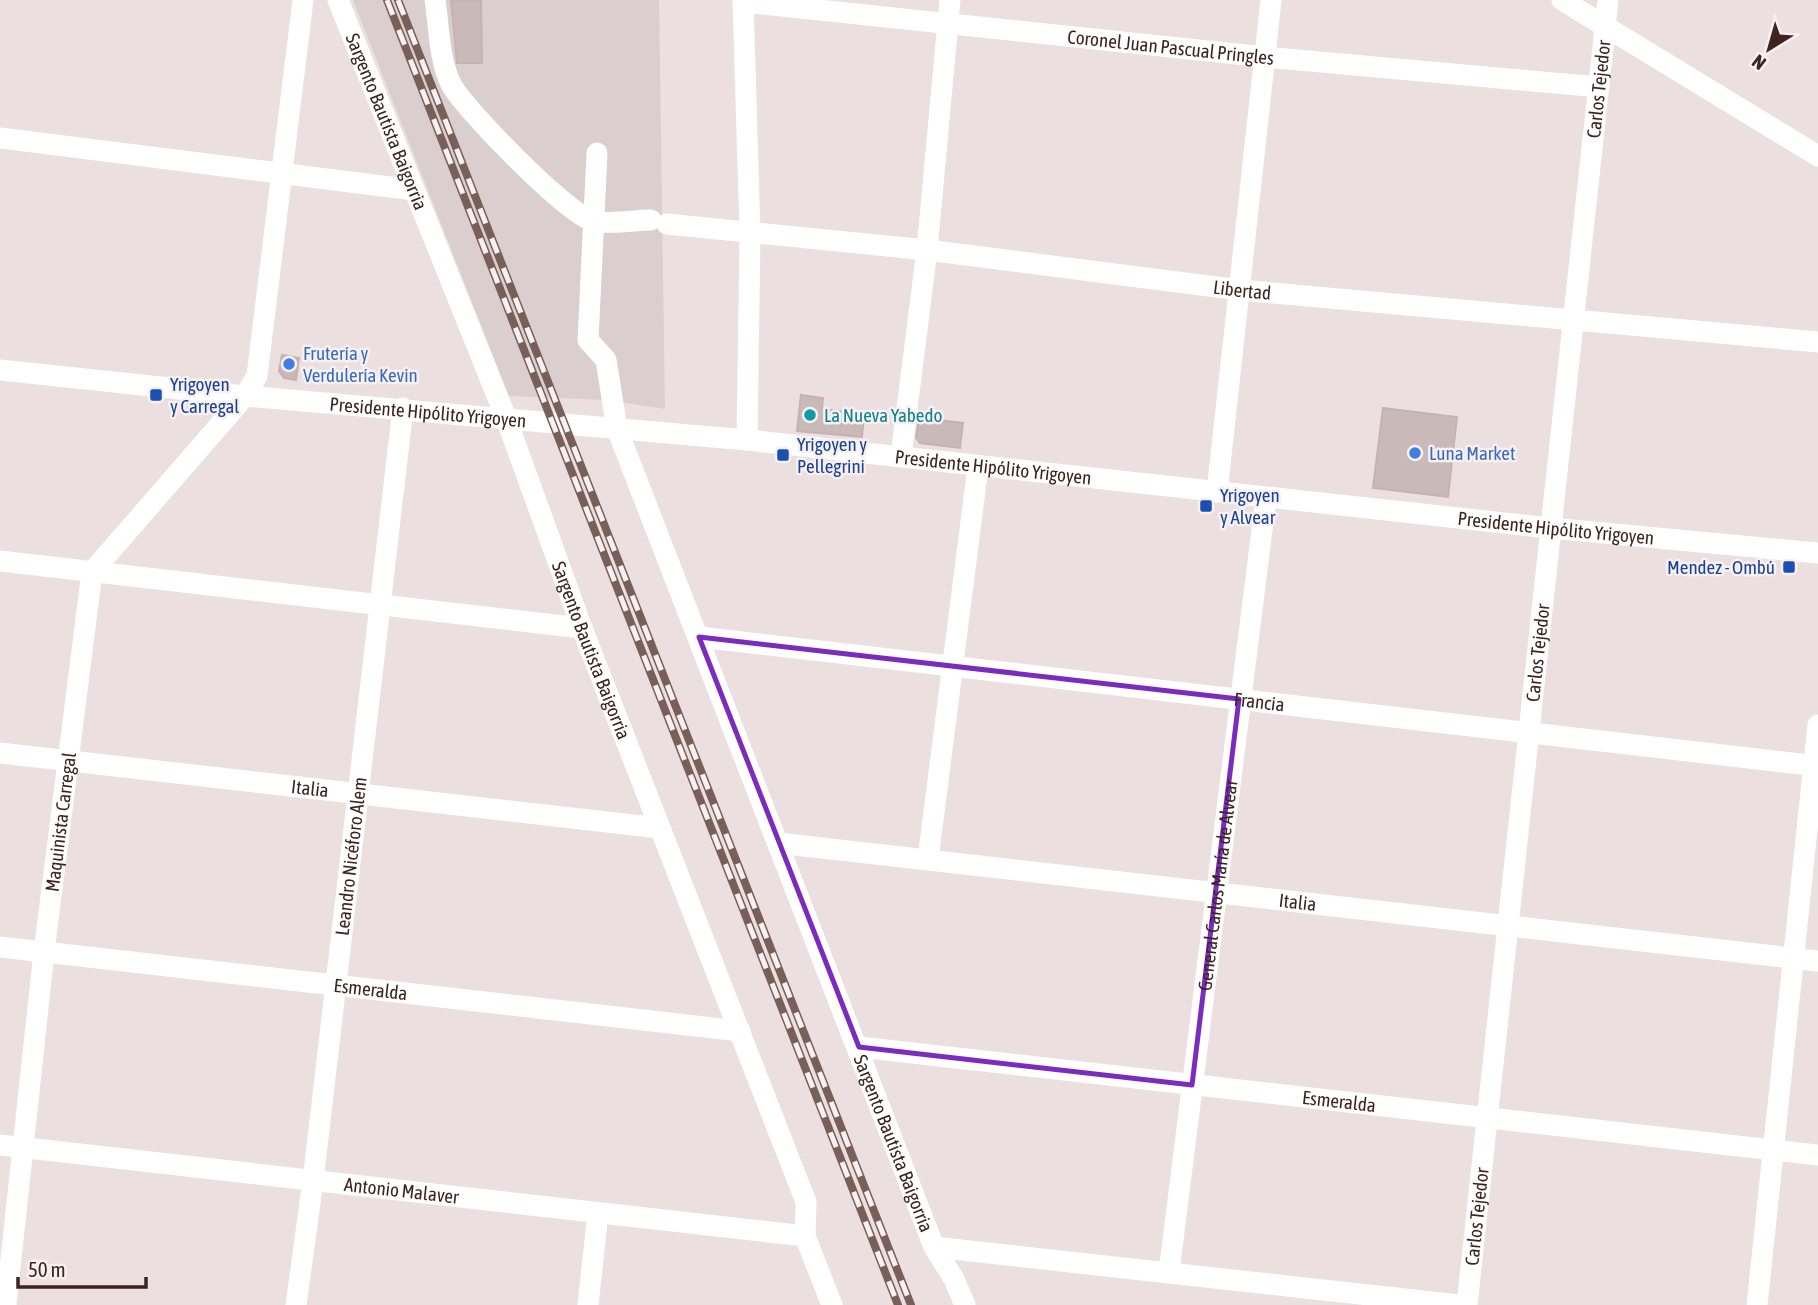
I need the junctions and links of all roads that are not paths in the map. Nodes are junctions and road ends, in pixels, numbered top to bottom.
1 (303, 0) edge
2 (338, 0) edge
3 (435, 0) edge
4 (950, 0) edge
5 (1271, 0) edge
6 (1562, 0) edge
7 (1608, 0) edge
8 (743, 1) edge
9 (948, 22) junction
10 (1605, 29) junction
11 (1265, 57) junction
12 (1599, 87) junction
13 (0, 138) edge
14 (597, 153) dead end
15 (1818, 156) edge
16 (282, 174) junction
17 (414, 190) junction
18 (591, 221) junction
19 (750, 233) junction
20 (927, 250) junction
21 (1240, 290) junction
22 (1573, 321) junction
23 (1818, 342) edge
24 (0, 370) edge
25 (245, 396) junction
26 (403, 408) junction
27 (506, 418) junction
28 (618, 429) junction
29 (747, 440) junction
30 (901, 456) junction
31 (978, 467) junction
32 (1217, 492) junction
33 (1266, 498) junction
34 (1550, 528) junction
35 (1818, 553) edge
36 (0, 561) edge
37 (92, 572) junction
38 (380, 605) junction
39 (582, 628) junction
40 (699, 637) junction
41 (952, 666) junction
42 (1239, 699) junction
43 (1818, 725) edge
44 (1529, 732) junction
45 (0, 753) edge
46 (69, 761) junction
47 (1816, 765) edge
48 (358, 793) junction
49 (660, 828) junction
50 (778, 843) junction
51 (928, 859) junction
52 (1215, 893) junction
53 (1508, 926) junction
54 (0, 947) edge
55 (44, 953) junction
56 (1793, 959) junction
57 (1818, 961) edge
58 (336, 985) junction
59 (740, 1031) junction
60 (859, 1047) junction
61 (1192, 1085) junction
62 (1487, 1118) junction
63 (0, 1145) edge
64 (24, 1148) junction
65 (1773, 1150) junction
66 (1818, 1155) edge
67 (313, 1181) junction
68 (598, 1213) junction
69 (804, 1236) junction
70 (934, 1247) junction
71 (1169, 1272) junction
72 (6, 1305) edge
73 (296, 1305) edge
74 (588, 1305) edge
75 (832, 1305) edge
76 (965, 1305) edge
77 (1459, 1305) edge
78 (1467, 1305) edge
79 (1757, 1305) edge

1 - 16 street
2 - 17 street, Sargento Bautista Baigorria
3 - 18 street
4 - 9 street
5 - 11 street
6 - 10 street
7 - 10 street, Carlos Tejedor
8 - 9 street, Coronel Juan Pascual Pringles
8 - 19 street
9 - 11 street, Coronel Juan Pascual Pringles
9 - 20 street
10 - 12 street, Carlos Tejedor
10 - 15 street
11 - 12 street, Coronel Juan Pascual Pringles
11 - 21 street
12 - 22 street, Carlos Tejedor
13 - 16 street
14 - 18 street, Sargento Bautista Baigorria
16 - 17 street
16 - 25 street
17 - 27 street, Sargento Bautista Baigorria
18 - 19 street, Libertad
18 - 28 street, Sargento Bautista Baigorria
19 - 20 street, Libertad
19 - 29 street
20 - 21 street, Libertad
20 - 30 street
21 - 22 street, Libertad
21 - 32 street
22 - 23 street, Libertad
22 - 34 street, Carlos Tejedor
24 - 25 street, Presidente Hipólito Yrigoyen
25 - 26 street, Presidente Hipólito Yrigoyen
25 - 37 street
26 - 27 street, Presidente Hipólito Yrigoyen
26 - 38 street, Leandro Nicéforo Alem
27 - 28 street, Presidente Hipólito Yrigoyen
27 - 39 street, Sargento Bautista Baigorria
28 - 29 street, Presidente Hipólito Yrigoyen
28 - 40 street, Sargento Bautista Baigorria
29 - 30 street, Presidente Hipólito Yrigoyen
30 - 31 street, Presidente Hipólito Yrigoyen
31 - 32 street, Presidente Hipólito Yrigoyen
31 - 41 street
32 - 33 street, Presidente Hipólito Yrigoyen
33 - 34 street, Presidente Hipólito Yrigoyen
33 - 42 street, General Carlos María de Alvear
34 - 35 street, Presidente Hipólito Yrigoyen
34 - 44 street, Carlos Tejedor
36 - 37 street
37 - 38 street
37 - 46 street, Maquinista Carregal
38 - 39 street
38 - 48 street, Leandro Nicéforo Alem
39 - 49 street, Sargento Bautista Baigorria
40 - 41 street, Francia
40 - 50 street, Sargento Bautista Baigorria
41 - 42 street, Francia
41 - 51 street
42 - 44 street, Francia
42 - 52 street, General Carlos María de Alvear
43 - 47 street
44 - 47 street, Francia
44 - 53 street, Carlos Tejedor
45 - 46 street, Italia
46 - 48 street, Italia
46 - 55 street, Maquinista Carregal
47 - 56 street
48 - 49 street, Italia
48 - 58 street, Leandro Nicéforo Alem
49 - 59 street, Sargento Bautista Baigorria
50 - 51 street, Italia
50 - 60 street, Sargento Bautista Baigorria
51 - 52 street, Italia
52 - 53 street, Italia
52 - 61 street, General Carlos María de Alvear
53 - 56 street, Italia
53 - 62 street, Carlos Tejedor
54 - 55 street, Esmeralda
55 - 58 street, Esmeralda
55 - 64 street, Maquinista Carregal
56 - 57 street, Italia
56 - 65 street
58 - 59 street, Esmeralda
58 - 67 street, Leandro Nicéforo Alem
59 - 69 street, Sargento Bautista Baigorria
60 - 61 street, Esmeralda
60 - 70 street, Sargento Bautista Baigorria
61 - 62 street, Esmeralda
61 - 71 street, General Carlos María de Alvear
62 - 65 street, Esmeralda
62 - 78 street, Carlos Tejedor
63 - 64 street, Antonio Malaver
64 - 67 street, Antonio Malaver
64 - 72 street, Maquinista Carregal
65 - 66 street, Esmeralda
65 - 79 street
67 - 68 street, Antonio Malaver
67 - 73 street, Leandro Nicéforo Alem
68 - 69 street, Antonio Malaver
68 - 74 street
69 - 75 street, Sargento Bautista Baigorria
70 - 71 street
70 - 76 street, Sargento Bautista Baigorria
71 - 77 street

